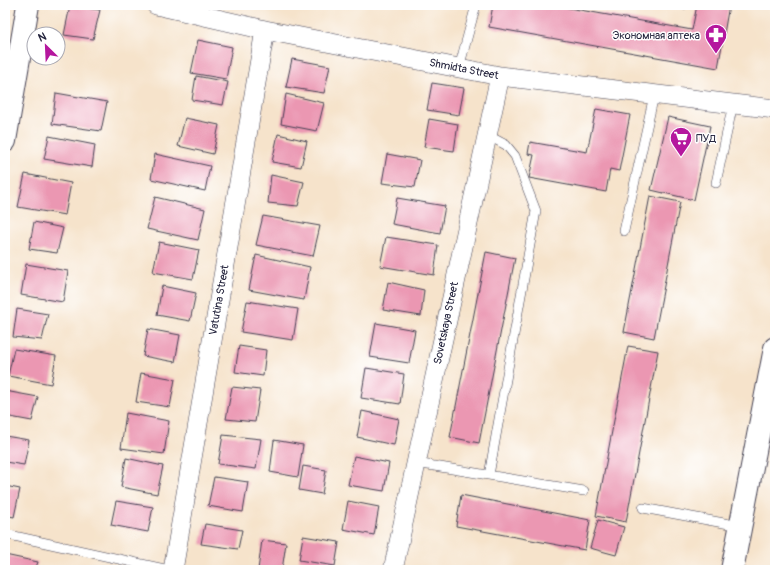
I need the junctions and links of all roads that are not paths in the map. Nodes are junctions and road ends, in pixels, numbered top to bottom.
1 (28, 5) edge
2 (476, 5) edge
3 (676, 5) edge
4 (683, 5) edge
5 (163, 6) edge
6 (265, 30) junction
7 (459, 68) junction
8 (500, 76) junction
9 (654, 94) junction
10 (733, 104) junction
11 (775, 109) edge
12 (487, 135) junction
13 (5, 141) edge
14 (716, 183) dead end
15 (624, 231) dead end
16 (775, 348) edge
17 (416, 463) junction
18 (489, 475) junction
19 (584, 491) dead end
20 (643, 508) dead end
21 (740, 526) junction
22 (5, 534) edge
23 (169, 570) edge
24 (173, 570) edge
25 (394, 570) edge
26 (732, 570) edge

1 - 13 main road
2 - 7 lane
3 - 4 lane
5 - 6 street, Shmidta Street
6 - 7 street, Shmidta Street
6 - 24 street, Vatutina Street
7 - 8 street, Shmidta Street
8 - 9 street, Shmidta Street
8 - 12 street, Sovetskaya Street
9 - 10 street, Shmidta Street
9 - 15 lane
10 - 11 street, Shmidta Street
10 - 14 lane
12 - 17 street, Sovetskaya Street
12 - 18 lane
16 - 21 main road
17 - 18 lane
17 - 25 street, Sovetskaya Street
18 - 19 lane
20 - 21 lane
21 - 26 main road
22 - 23 lane

